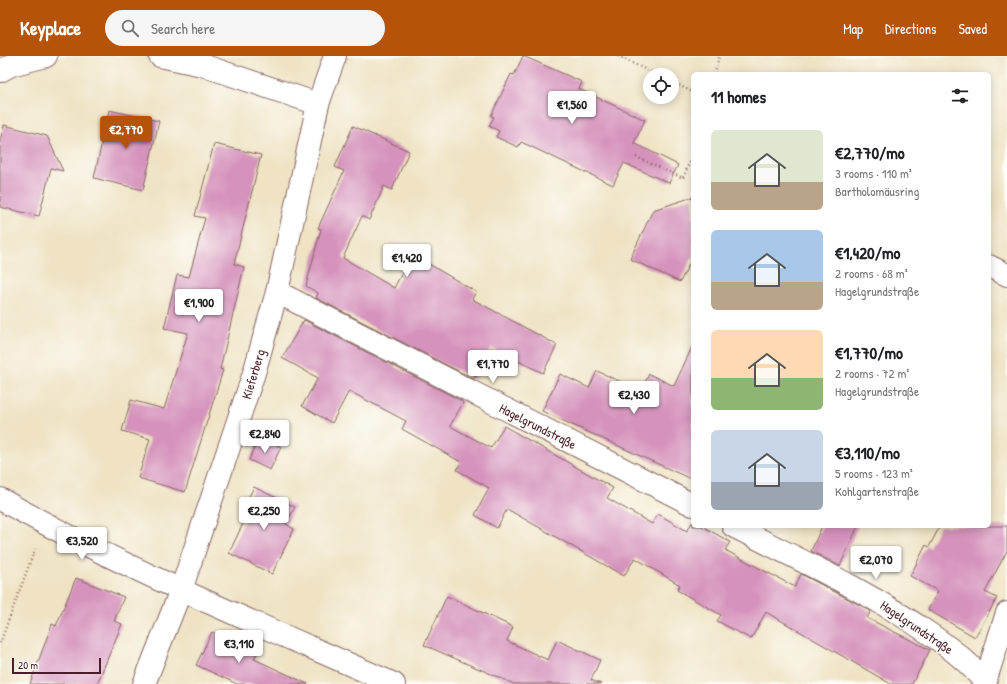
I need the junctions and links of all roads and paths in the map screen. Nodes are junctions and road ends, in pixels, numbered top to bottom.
1 (46, 56) edge
2 (160, 56) edge
3 (335, 56) edge
4 (618, 56) edge
5 (719, 56) edge
6 (643, 68) edge
7 (0, 71) edge
8 (715, 72) edge
9 (679, 85) edge
10 (691, 91) edge
11 (318, 104) junction
12 (636, 157) dead end
13 (691, 159) edge
14 (991, 267) edge
15 (1007, 275) edge
16 (277, 292) junction
17 (0, 499) edge
18 (691, 505) edge
19 (44, 524) junction
20 (737, 528) edge
21 (181, 590) junction
22 (1007, 613) edge
23 (0, 643) edge
24 (986, 683) edge
25 (144, 684) edge
26 (394, 684) edge

1 - 7 street
2 - 11 street
3 - 11 street, Kieferberg
4 - 6 path
5 - 8 path
9 - 10 path
11 - 16 street, Kieferberg
12 - 13 path
14 - 15 street
16 - 18 street, Hagelgrundstraße
16 - 21 street, Kieferberg
17 - 19 street
19 - 21 street
19 - 23 path
20 - 24 street, Hagelgrundstraße
21 - 25 street, Kieferberg
21 - 26 street
22 - 24 street

